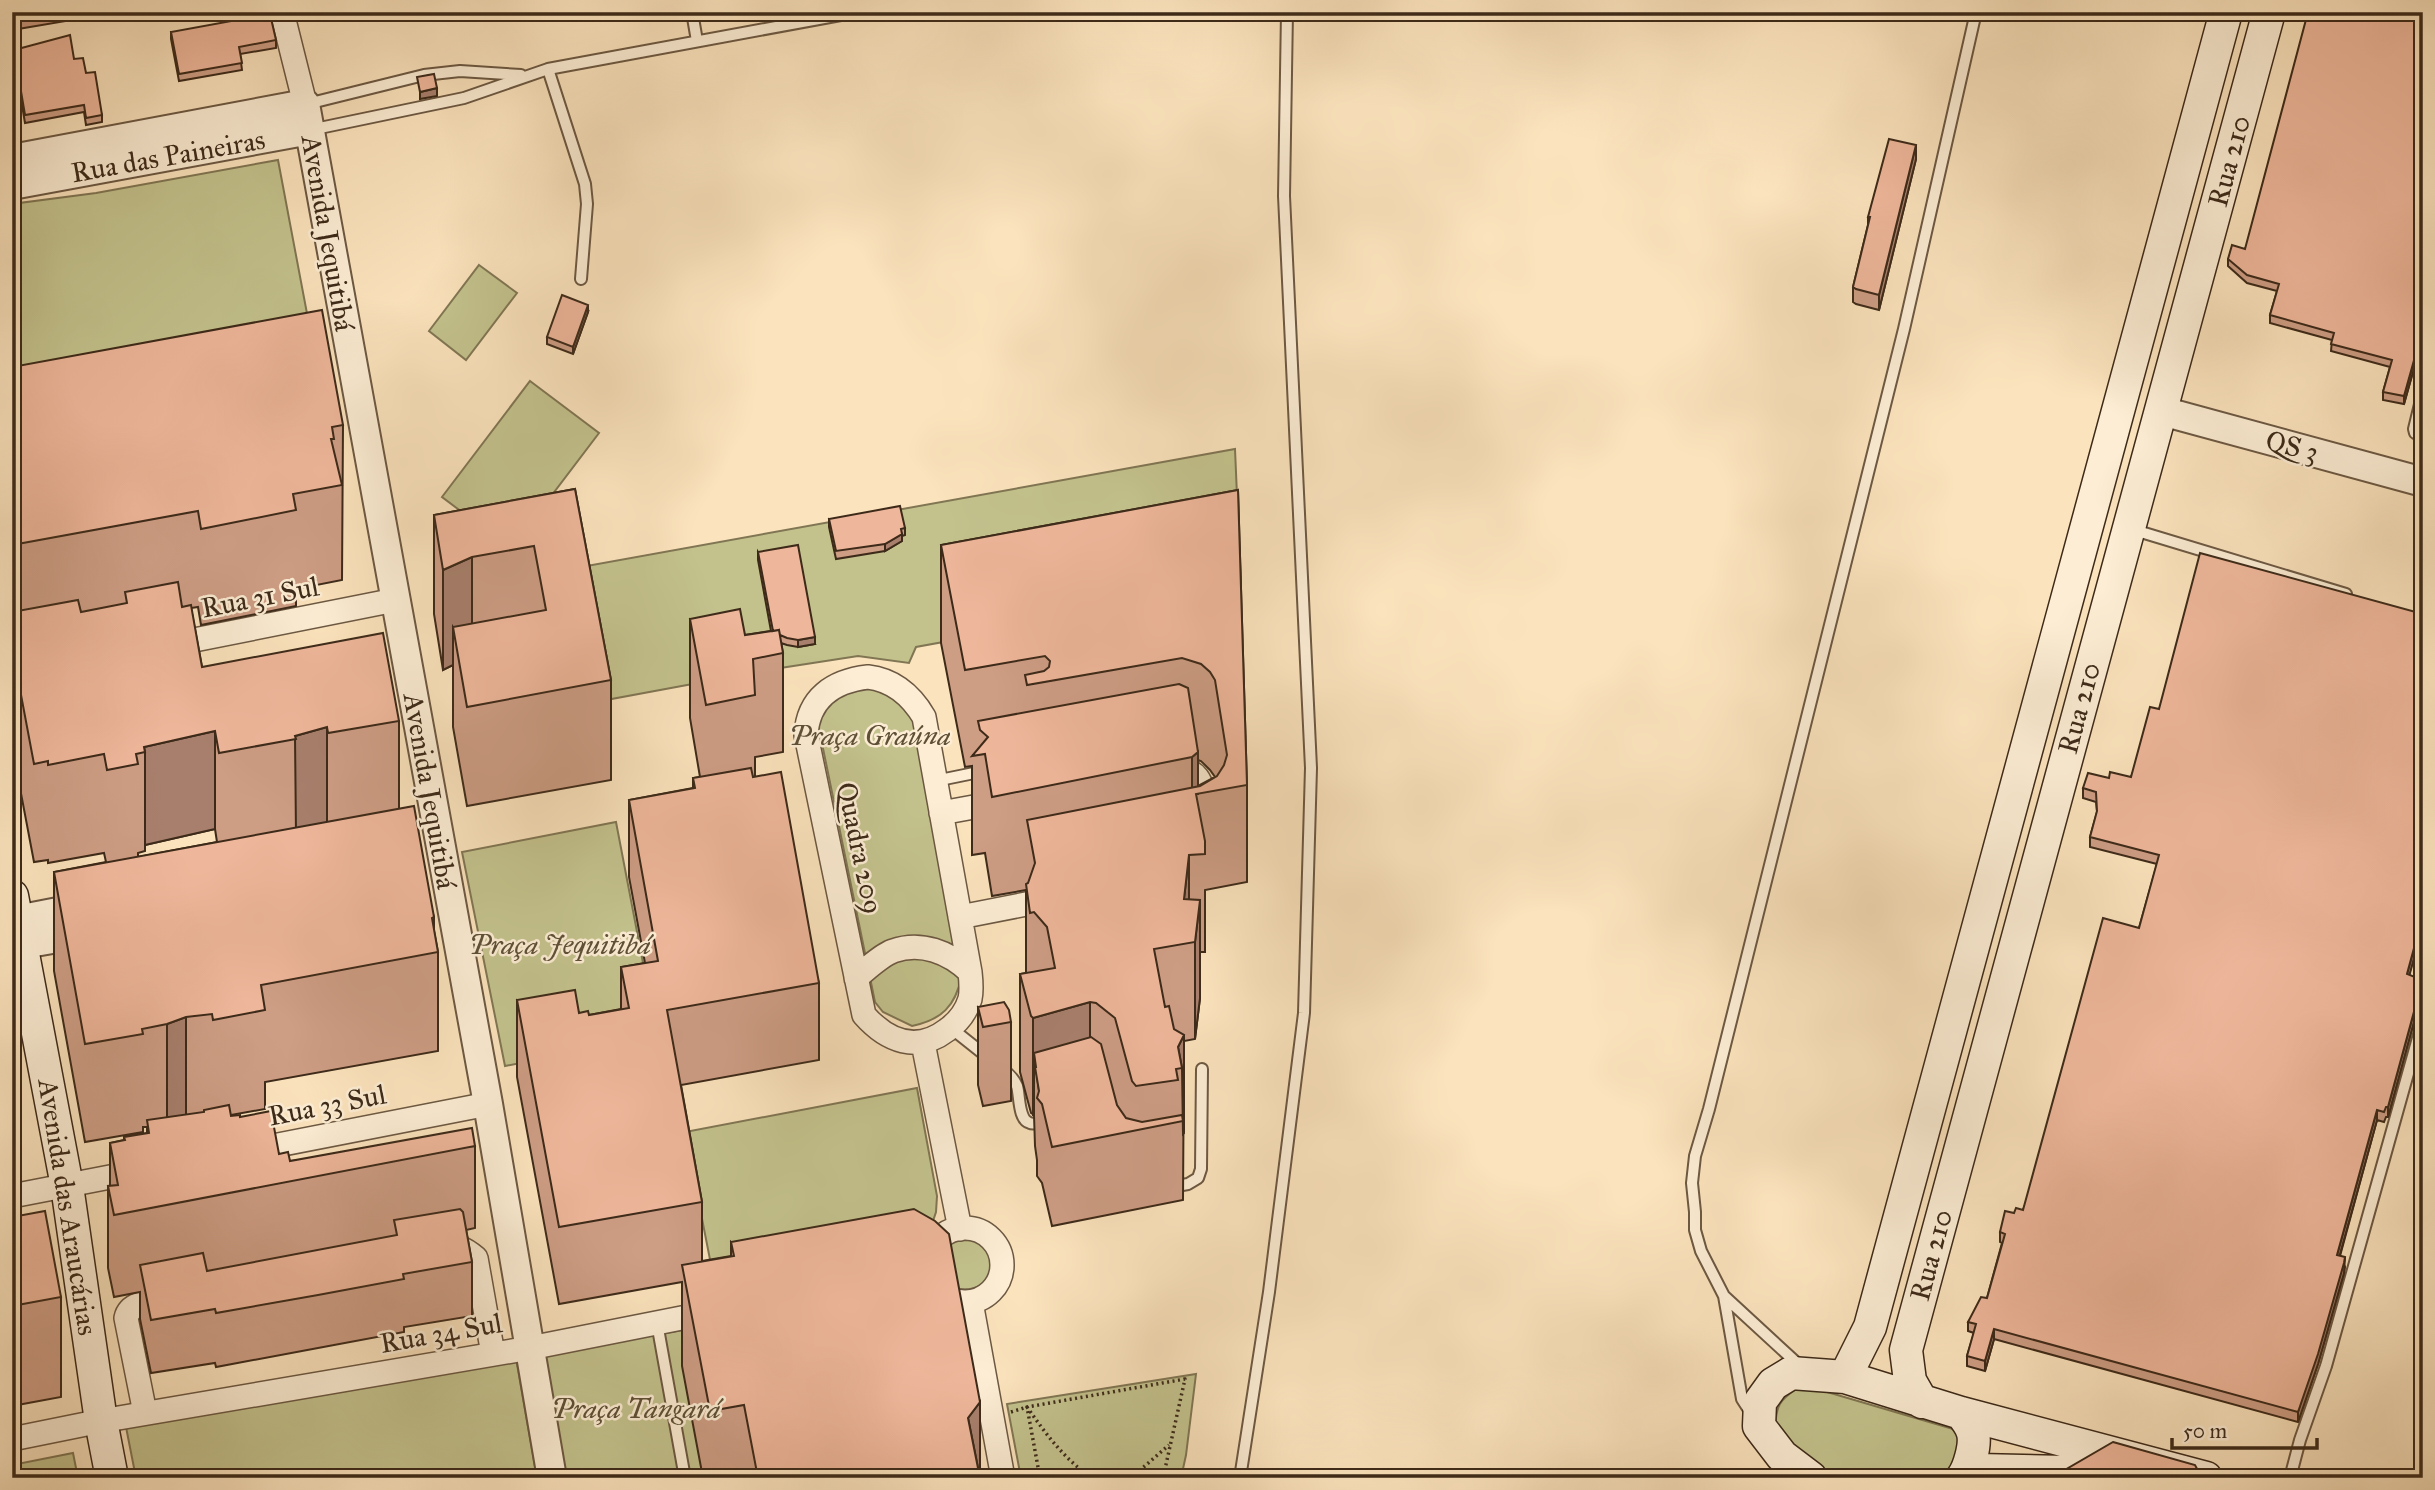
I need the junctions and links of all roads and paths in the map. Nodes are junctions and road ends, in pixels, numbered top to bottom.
1 (282, 12) edge
2 (692, 12) edge
3 (857, 12) edge
4 (1287, 12) edge
5 (1976, 12) edge
6 (2226, 12) edge
7 (2269, 12) edge
8 (697, 41) junction
9 (548, 69) junction
10 (527, 75) junction
11 (307, 117) junction
12 (12, 159) edge
13 (12, 185) edge
14 (581, 279) dead end
15 (2423, 392) edge
16 (2162, 411) junction
17 (2423, 437) edge
18 (2423, 482) edge
19 (2128, 528) junction
20 (2357, 597) edge
21 (396, 600) junction
22 (149, 649) edge
23 (1002, 768) edge
24 (1153, 774) edge
25 (935, 780) junction
26 (1021, 798) edge
27 (941, 813) junction
28 (1211, 842) edge
29 (1079, 894) edge
30 (113, 915) edge
31 (960, 918) junction
32 (15, 925) edge
33 (970, 972) junction
34 (856, 978) junction
35 (2423, 1020) edge
36 (951, 1028) junction
37 (923, 1043) junction
38 (1202, 1069) dead end
39 (488, 1104) junction
40 (1056, 1118) edge
41 (230, 1154) edge
42 (162, 1167) edge
43 (67, 1185) junction
44 (1165, 1188) dead end
45 (12, 1196) edge
46 (960, 1229) junction
47 (418, 1252) edge
48 (199, 1294) edge
49 (1724, 1296) junction
50 (971, 1302) junction
51 (735, 1307) edge
52 (657, 1323) junction
53 (530, 1348) junction
54 (494, 1354) junction
55 (1807, 1373) junction
56 (1845, 1377) junction
57 (1922, 1402) junction
58 (1027, 1407) junction
59 (145, 1413) junction
60 (1961, 1413) junction
61 (992, 1418) junction
62 (101, 1421) junction
63 (1759, 1426) junction
64 (12, 1439) edge
65 (1170, 1444) junction
66 (1964, 1475) edge
67 (112, 1478) edge
68 (552, 1478) edge
69 (685, 1478) edge
70 (1003, 1478) edge
71 (1040, 1478) edge
72 (1094, 1478) edge
73 (1121, 1478) edge
74 (1131, 1478) edge
75 (1163, 1478) edge
76 (1240, 1478) edge
77 (1811, 1478) edge
78 (2097, 1478) edge
79 (2206, 1478) edge
80 (2290, 1478) edge

1 - 11 street
2 - 8 lane
3 - 8 lane, Rua das Paineiras
4 - 76 lane
5 - 49 lane
6 - 56 main road, Rua 210
7 - 16 main road, Rua 210
8 - 9 lane, Rua das Paineiras
9 - 10 lane, Rua das Paineiras
9 - 14 lane
10 - 11 lane, Rua das Paineiras
10 - 11 lane, Rua das Paineiras
11 - 12 street, Rua das Paineiras
11 - 13 street, Rua das Paineiras
11 - 21 street, Avenida Jequitibá
15 - 17 lane
16 - 18 street, QS 3
16 - 19 main road, Rua 210
19 - 20 lane
19 - 57 main road, Rua 210
21 - 22 street, Rua 31 Sul
21 - 39 street, Avenida Jequitibá
23 - 25 lane
24 - 28 street
25 - 27 street, Quadra 209
25 - 34 street, Quadra 209
26 - 27 street
27 - 31 street, Quadra 209
29 - 31 street
30 - 32 street
31 - 33 street, Quadra 209
32 - 43 main road, Avenida das Araucárias
33 - 34 street, Quadra 209
33 - 36 street, Quadra 209
34 - 37 street, Quadra 209
35 - 80 lane
36 - 37 street, Quadra 209
36 - 40 lane
37 - 46 street
38 - 44 lane
39 - 41 street, Rua 33 Sul
39 - 53 street, Avenida Jequitibá
42 - 43 street
43 - 45 street
43 - 62 main road, Avenida das Araucárias
46 - 50 street
46 - 50 street
47 - 54 street
48 - 59 street
49 - 55 lane
49 - 63 lane
50 - 61 street
51 - 52 street, Rua 34 Sul
52 - 53 street, Rua 34 Sul
52 - 69 lane
53 - 54 street, Rua 34 Sul
53 - 68 street, Avenida Jequitibá
54 - 59 street, Rua 34 Sul
55 - 56 main road
55 - 63 main road
56 - 57 main road
57 - 60 main road
58 - 61 path
58 - 65 path
58 - 71 path
58 - 72 path
59 - 62 street, Rua 34 Sul
60 - 66 main road
60 - 79 main road
61 - 70 street
62 - 64 street, Rua 34 Sul
62 - 67 main road, Avenida das Araucárias
63 - 77 main road
65 - 74 path
65 - 75 path
66 - 78 main road
72 - 73 path

